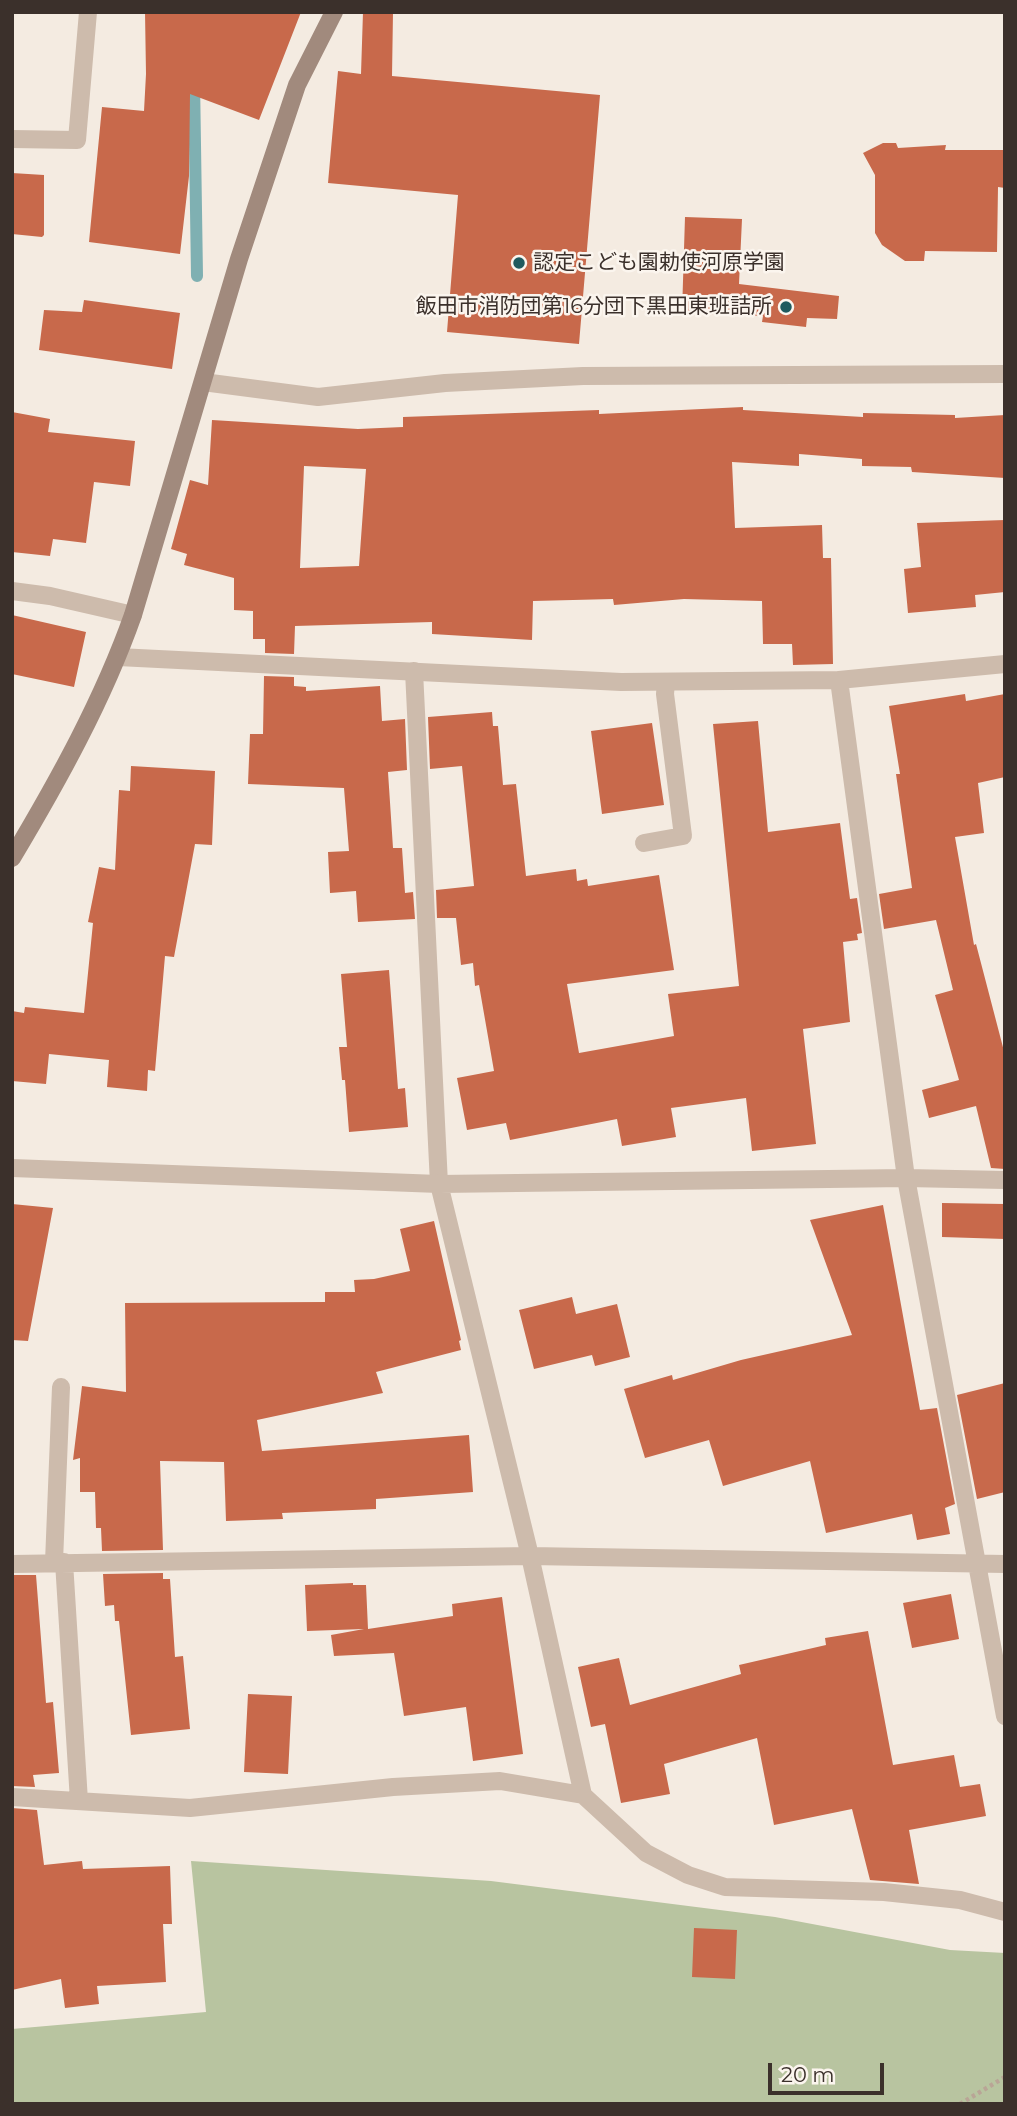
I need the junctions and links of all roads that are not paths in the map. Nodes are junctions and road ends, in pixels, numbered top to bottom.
1 (88, 12) edge
2 (334, 12) edge
3 (12, 139) edge
4 (1005, 374) edge
5 (203, 382) junction
6 (12, 591) edge
7 (132, 615) junction
8 (118, 657) junction
9 (1005, 664) edge
10 (414, 671) junction
11 (839, 680) junction
12 (666, 682) junction
13 (644, 843) dead end
14 (12, 858) edge
15 (12, 1168) edge
16 (906, 1178) junction
17 (1005, 1180) edge
18 (439, 1184) junction
19 (61, 1387) dead end
20 (530, 1556) junction
21 (59, 1562) junction
22 (12, 1564) edge
23 (978, 1564) junction
24 (1005, 1564) edge
25 (1005, 1716) edge
26 (583, 1795) junction
27 (12, 1797) edge
28 (79, 1801) junction
29 (1005, 1912) edge

1 - 3 street
2 - 5 street
4 - 5 street
5 - 7 street
6 - 7 street
7 - 8 street
8 - 10 street
8 - 14 street
9 - 11 street
10 - 12 street
10 - 18 street
11 - 12 street
11 - 16 street
12 - 13 street
15 - 18 street
16 - 17 street
16 - 18 street
16 - 23 street
18 - 20 street
19 - 21 street
20 - 21 street
20 - 23 street
20 - 26 street
21 - 22 street
21 - 28 street
23 - 24 street
23 - 25 street
26 - 28 street
26 - 29 street
27 - 28 street

